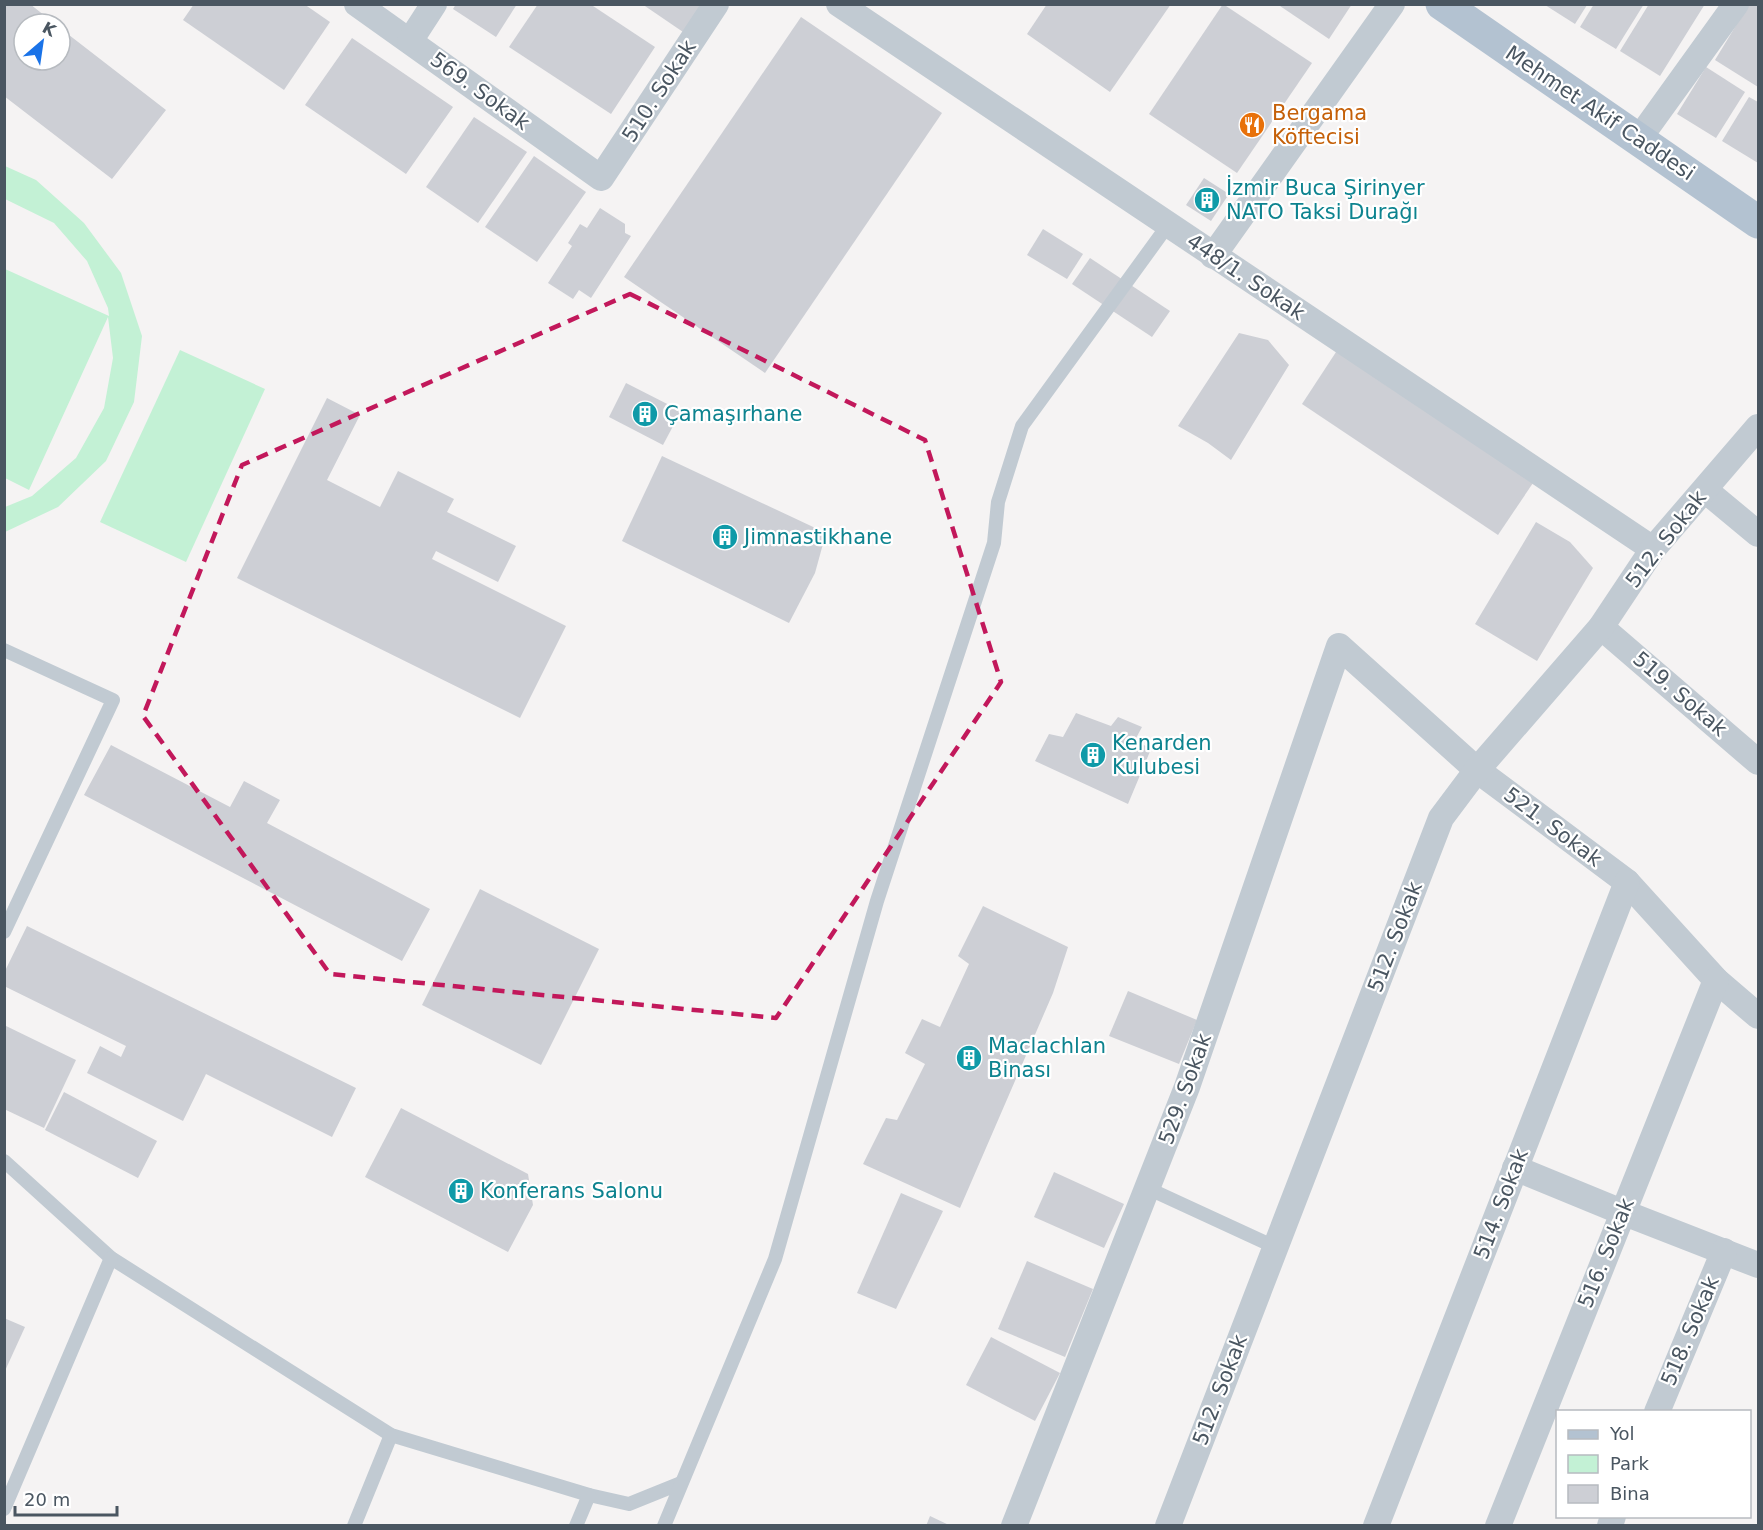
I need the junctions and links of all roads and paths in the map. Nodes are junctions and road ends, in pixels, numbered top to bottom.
1 (357, 4) edge
2 (435, 4) edge
3 (716, 4) edge
4 (839, 4) edge
5 (1392, 4) edge
6 (1442, 4) edge
7 (1736, 4) edge
8 (410, 41) junction
9 (1638, 140) junction
10 (602, 178) joint
11 (1758, 222) edge
12 (1168, 225) junction
13 (1213, 256) junction
14 (1758, 427) edge
15 (1705, 490) junction
16 (1758, 534) edge
17 (1653, 549) junction
18 (1601, 627) junction
19 (1339, 646) joint
20 (4, 650) edge
21 (1758, 762) edge
22 (1477, 770) junction
23 (1627, 882) junction
24 (4, 932) edge
25 (1716, 980) junction
26 (1758, 1016) edge
27 (4, 1161) edge
28 (1515, 1168) junction
29 (1147, 1188) junction
30 (1623, 1212) junction
31 (1275, 1247) junction
32 (1724, 1251) junction
33 (111, 1258) junction
34 (1758, 1265) edge
35 (1658, 1410) edge
36 (391, 1436) junction
37 (681, 1483) junction
38 (588, 1495) junction
39 (4, 1509) edge
40 (354, 1526) edge
41 (576, 1526) edge
42 (663, 1526) edge
43 (1014, 1526) edge
44 (1168, 1526) edge
45 (1376, 1526) edge
46 (1498, 1526) edge

1 - 8 street, 569. Sokak
2 - 8 street
3 - 10 street, 510. Sokak
4 - 12 street, 448/1. Sokak
5 - 13 street
6 - 9 main road, Mehmet Akif Caddesi
7 - 9 street
8 - 10 street, 569. Sokak
9 - 11 main road, Mehmet Akif Caddesi
12 - 13 street, 448/1. Sokak
12 - 37 lane
13 - 17 street, 448/1. Sokak
14 - 15 street, 512. Sokak
15 - 16 street
15 - 17 street, 512. Sokak
17 - 18 street, 512. Sokak
18 - 21 street, 519. Sokak
18 - 22 street, 512. Sokak
19 - 22 street, 521. Sokak
19 - 29 street, 529. Sokak
20 - 24 lane
22 - 23 street, 521. Sokak
22 - 31 street, 512. Sokak
23 - 25 street, 521. Sokak
23 - 28 street, 514. Sokak
25 - 26 street, 521. Sokak
25 - 30 street, 516. Sokak
27 - 33 lane
28 - 30 street
28 - 45 street, 514. Sokak
29 - 31 lane
29 - 43 street, 529. Sokak
30 - 32 street
30 - 46 street, 516. Sokak
31 - 44 street, 512. Sokak
32 - 34 street
32 - 35 street, 518. Sokak
33 - 36 lane
33 - 39 lane
36 - 38 lane
36 - 40 lane
37 - 38 lane
37 - 42 lane
38 - 41 lane

